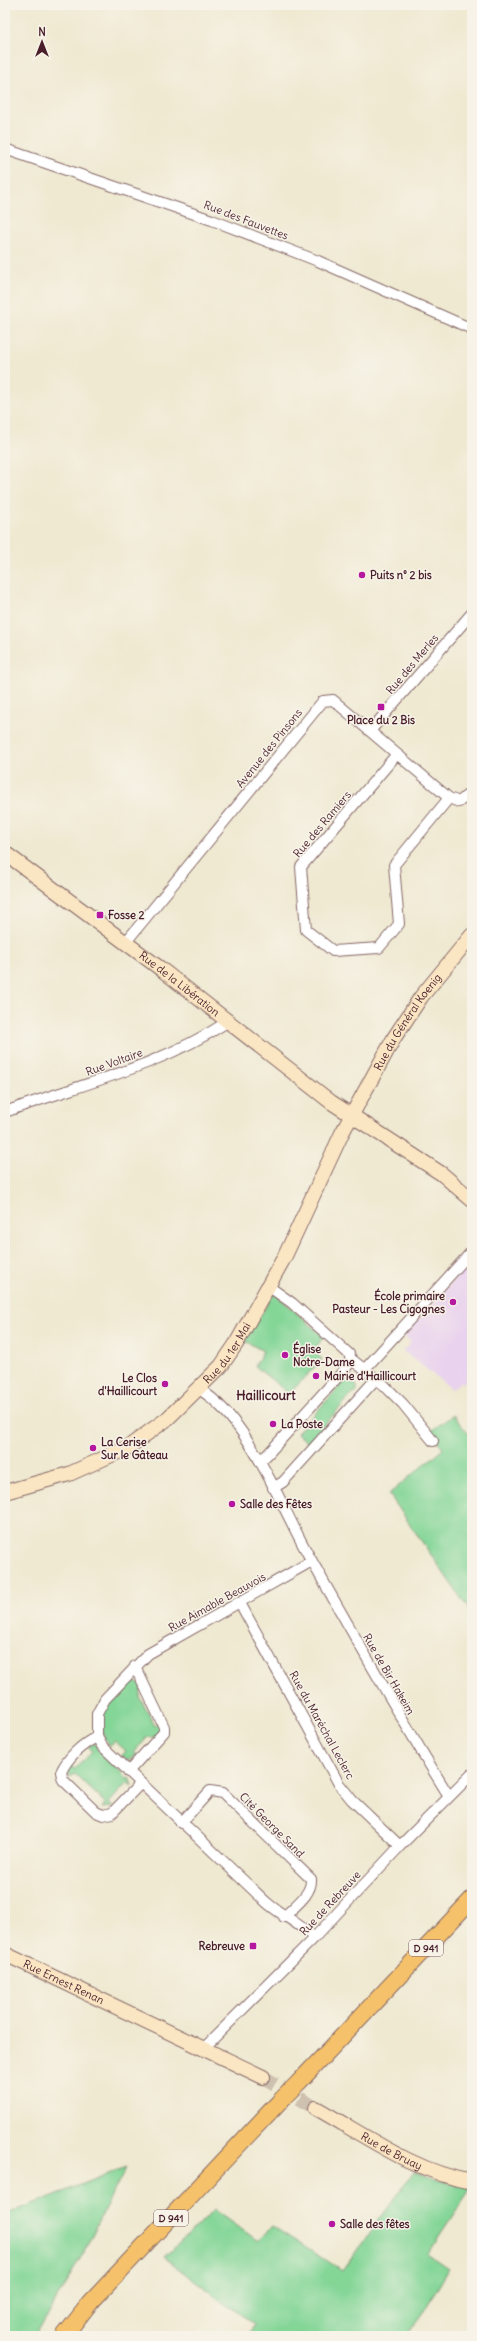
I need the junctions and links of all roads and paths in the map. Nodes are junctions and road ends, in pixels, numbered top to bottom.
1 (5, 149) edge
2 (472, 328) edge
3 (472, 613) edge
4 (370, 731) junction
5 (397, 754) junction
6 (472, 790) edge
7 (449, 798) junction
8 (5, 853) edge
9 (472, 936) edge
10 (125, 943) junction
11 (227, 1022) junction
12 (5, 1112) edge
13 (352, 1116) junction
14 (472, 1200) edge
15 (472, 1251) edge
16 (268, 1286) junction
17 (351, 1360) junction
18 (364, 1370) junction
19 (375, 1380) junction
20 (199, 1389) junction
21 (433, 1441) dead end
22 (260, 1459) junction
23 (273, 1488) junction
24 (5, 1492) edge
25 (312, 1561) junction
26 (240, 1603) junction
27 (135, 1666) junction
28 (97, 1737) junction
29 (128, 1772) junction
30 (472, 1774) edge
31 (140, 1784) junction
32 (449, 1796) junction
33 (181, 1823) junction
34 (400, 1846) junction
35 (472, 1899) edge
36 (284, 1917) junction
37 (314, 1938) junction
38 (5, 1954) edge
39 (204, 2048) junction
40 (263, 2078) tunnel mouth
41 (316, 2108) tunnel mouth
42 (472, 2182) edge
43 (64, 2336) edge

1 - 2 street, Rue des Fauvettes
3 - 4 street, Rue des Merles
4 - 5 street, Avenue des Pinsons
4 - 10 street, Avenue des Pinsons
5 - 7 street, Avenue des Pinsons
5 - 7 street, Rue des Ramiers
6 - 7 street, Avenue des Pinsons
8 - 10 street, Rue de la Libération
9 - 13 street, Rue du Général Koenig
10 - 11 street, Rue de la Libération
11 - 12 street, Rue Voltaire
11 - 13 street, Rue de la Libération
13 - 14 street, Rue de la Libération
13 - 16 street, Rue du 1er Mai
15 - 18 street
16 - 17 street
16 - 20 street, Rue du 1er Mai
17 - 18 street
17 - 22 street
18 - 19 street
19 - 21 street
19 - 23 street
20 - 22 street, Rue de Bir Hakeim
20 - 24 street, Rue du 1er Mai
22 - 23 street, Rue de Bir Hakeim
23 - 25 street, Rue de Bir Hakeim
25 - 26 street, Rue Aimable Beauvois
25 - 32 street, Rue de Bir Hakeim
26 - 27 street, Rue Aimable Beauvois
26 - 34 street, Rue du Maréchal Leclerc
27 - 28 street
27 - 29 street
28 - 29 street
28 - 31 street
29 - 31 street
30 - 32 street, Rue de Rebreuve
31 - 33 street
32 - 34 street, Rue de Rebreuve
33 - 36 street
33 - 36 street, Cité George Sand
34 - 37 street, Rue de Rebreuve
35 - 43 main road, D 941, bridge
36 - 37 street
37 - 39 street, Rue de Rebreuve
38 - 39 street, Rue Ernest Renan
39 - 40 street
41 - 42 street, Rue de Bruay

